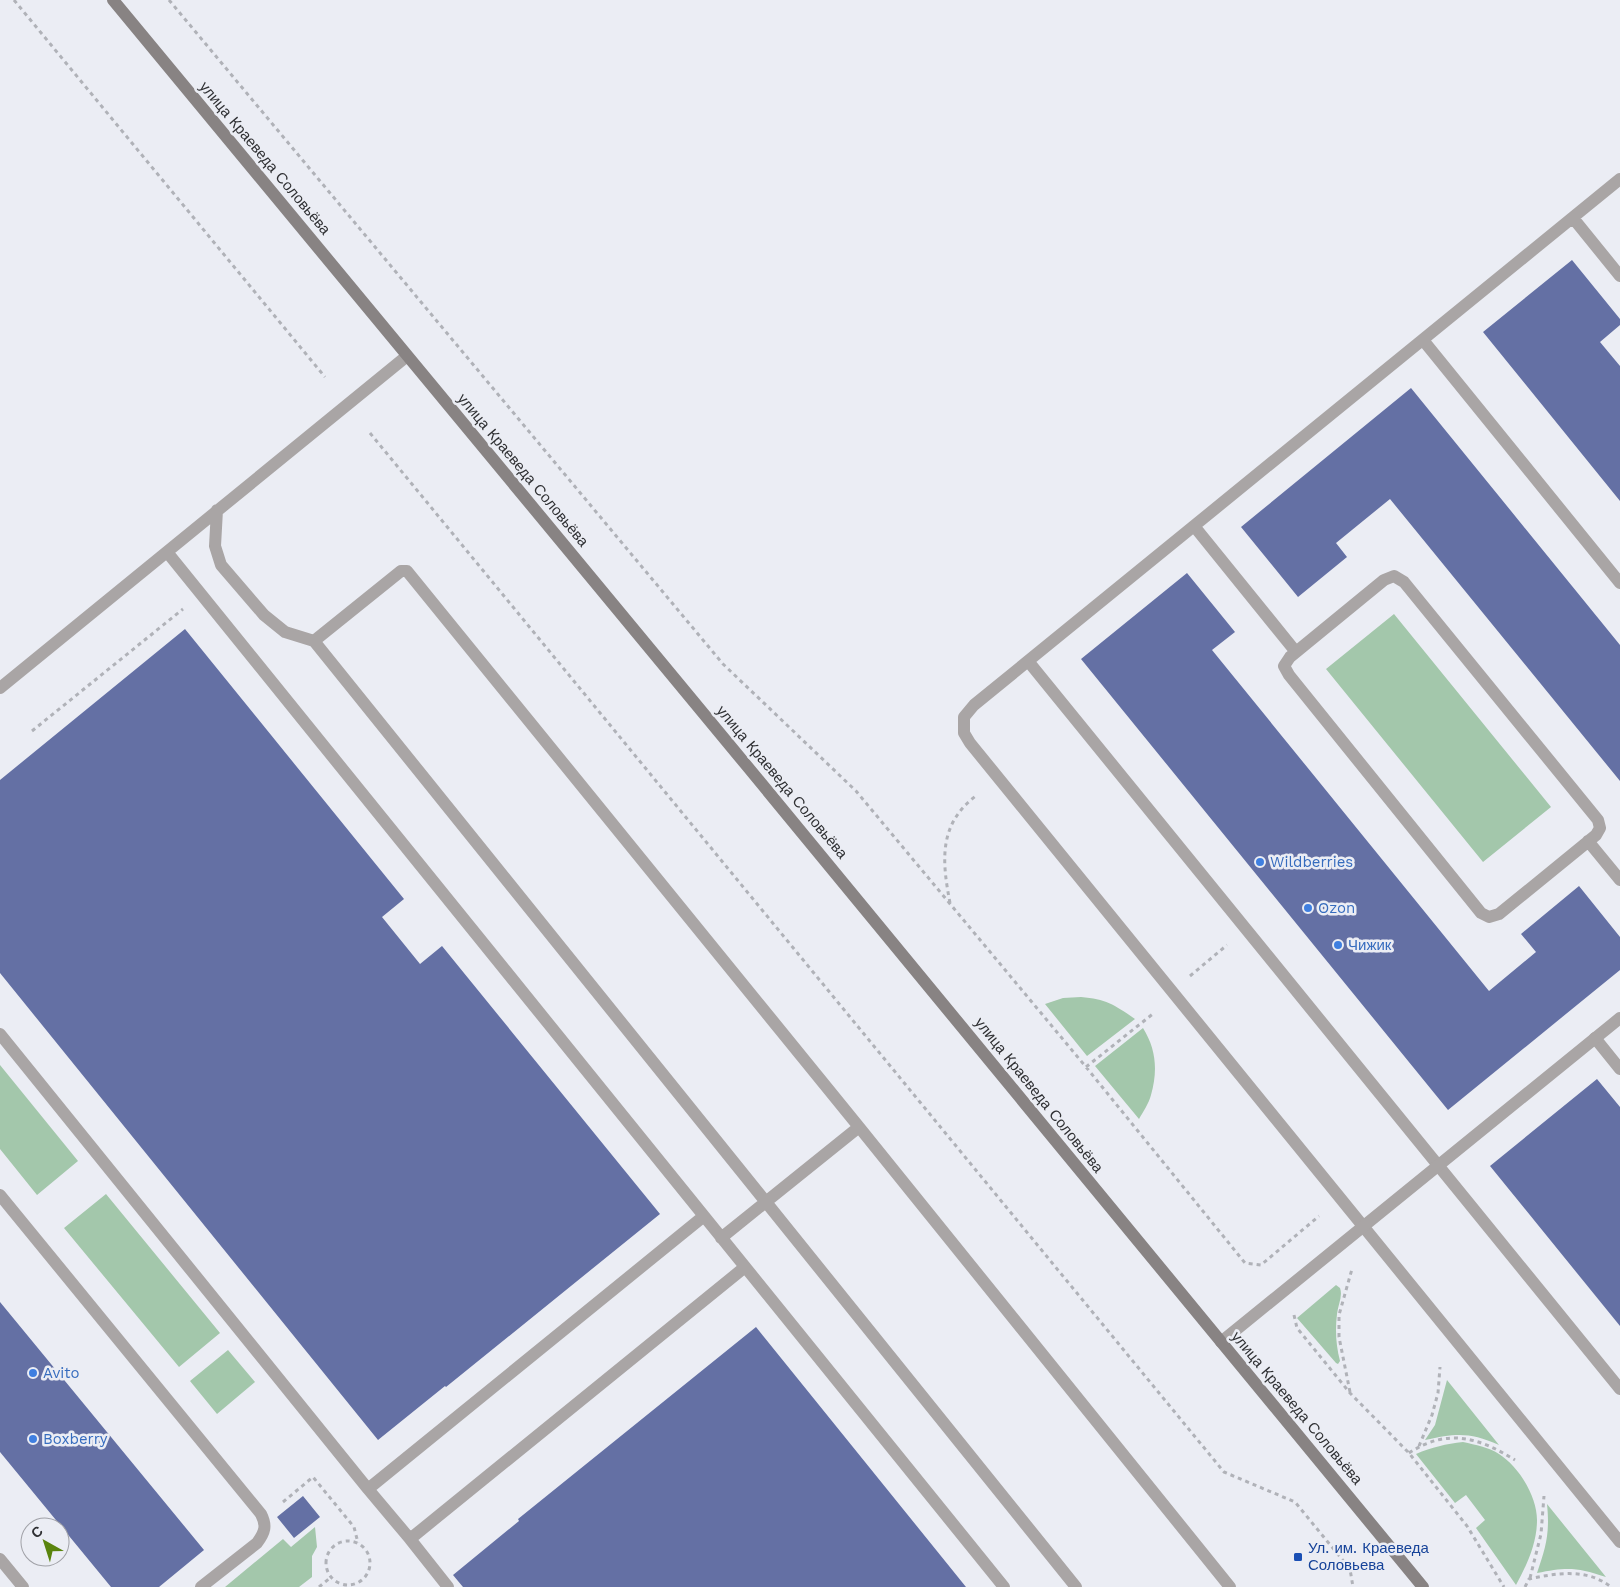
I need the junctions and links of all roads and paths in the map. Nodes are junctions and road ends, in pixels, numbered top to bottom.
1 (14, 0) edge
2 (113, 0) edge
3 (169, 0) edge
4 (1620, 179) edge
5 (1573, 218) junction
6 (1620, 276) edge
7 (1423, 340) junction
8 (407, 356) junction
9 (325, 377) dead end
10 (370, 433) dead end
11 (217, 510) junction
12 (1194, 526) junction
13 (167, 552) junction
14 (1620, 582) edge
15 (185, 607) dead end
16 (314, 641) junction
17 (1296, 652) junction
18 (1028, 661) junction
19 (0, 688) edge
20 (32, 732) dead end
21 (977, 795) dead end
22 (1588, 841) junction
23 (1620, 880) edge
24 (950, 904) junction
25 (1229, 944) dead end
26 (1187, 978) dead end
27 (1154, 1013) dead end
28 (1620, 1018) edge
29 (0, 1034) edge
30 (1595, 1038) junction
31 (1086, 1067) junction
32 (1620, 1069) edge
33 (859, 1127) junction
34 (1438, 1166) junction
35 (0, 1195) edge
36 (765, 1202) junction
37 (704, 1216) junction
38 (1319, 1216) dead end
39 (1363, 1226) junction
40 (721, 1238) junction
41 (1355, 1260) dead end
42 (745, 1267) junction
43 (1297, 1308) dead end
44 (1221, 1342) junction
45 (1440, 1368) dead end
46 (1620, 1389) edge
47 (1350, 1393) junction
48 (1418, 1447) junction
49 (1409, 1453) junction
50 (1515, 1460) dead end
51 (368, 1489) junction
52 (1544, 1496) dead end
53 (263, 1518) junction
54 (410, 1539) junction
55 (1620, 1542) edge
56 (358, 1543) junction
57 (0, 1559) edge
58 (330, 1578) junction
59 (1529, 1579) junction
60 (23, 1587) edge
61 (201, 1587) edge
62 (319, 1587) edge
63 (448, 1587) edge
64 (1004, 1587) edge
65 (1076, 1587) edge
66 (1230, 1587) edge
67 (1353, 1587) edge
68 (1423, 1587) edge
69 (1504, 1587) edge
70 (1524, 1587) edge
71 (1611, 1587) edge

1 - 9 path
2 - 8 main road, улица Краеведа Соловьёва
3 - 24 path
4 - 5 street
5 - 6 street
5 - 7 street
7 - 12 street
7 - 14 street
8 - 11 street
8 - 44 main road, улица Краеведа Соловьёва
10 - 67 path
11 - 13 street
11 - 16 street
12 - 17 street
12 - 18 street
13 - 19 street
13 - 37 street
15 - 20 path
16 - 33 street
16 - 36 street
17 - 22 street
17 - 22 street
18 - 34 street
18 - 39 street
21 - 24 path
22 - 23 street
24 - 31 path
25 - 26 path
27 - 31 path
28 - 30 street
29 - 51 street
30 - 32 street
30 - 34 street
31 - 38 path
33 - 36 street
33 - 66 street
34 - 39 street
34 - 46 street
35 - 53 street
36 - 40 street
36 - 65 street
37 - 40 street
37 - 51 street
39 - 44 street
39 - 55 street
40 - 42 street
41 - 47 path
42 - 54 street
42 - 64 street
43 - 47 path
44 - 68 main road, улица Краеведа Соловьёва
45 - 48 path
47 - 49 path
48 - 49 path
48 - 50 path
49 - 69 path
51 - 54 street
52 - 59 path
53 - 56 path
53 - 61 street
54 - 63 street
56 - 58 path
56 - 58 path
57 - 60 street
58 - 62 path
59 - 70 path
59 - 71 path

